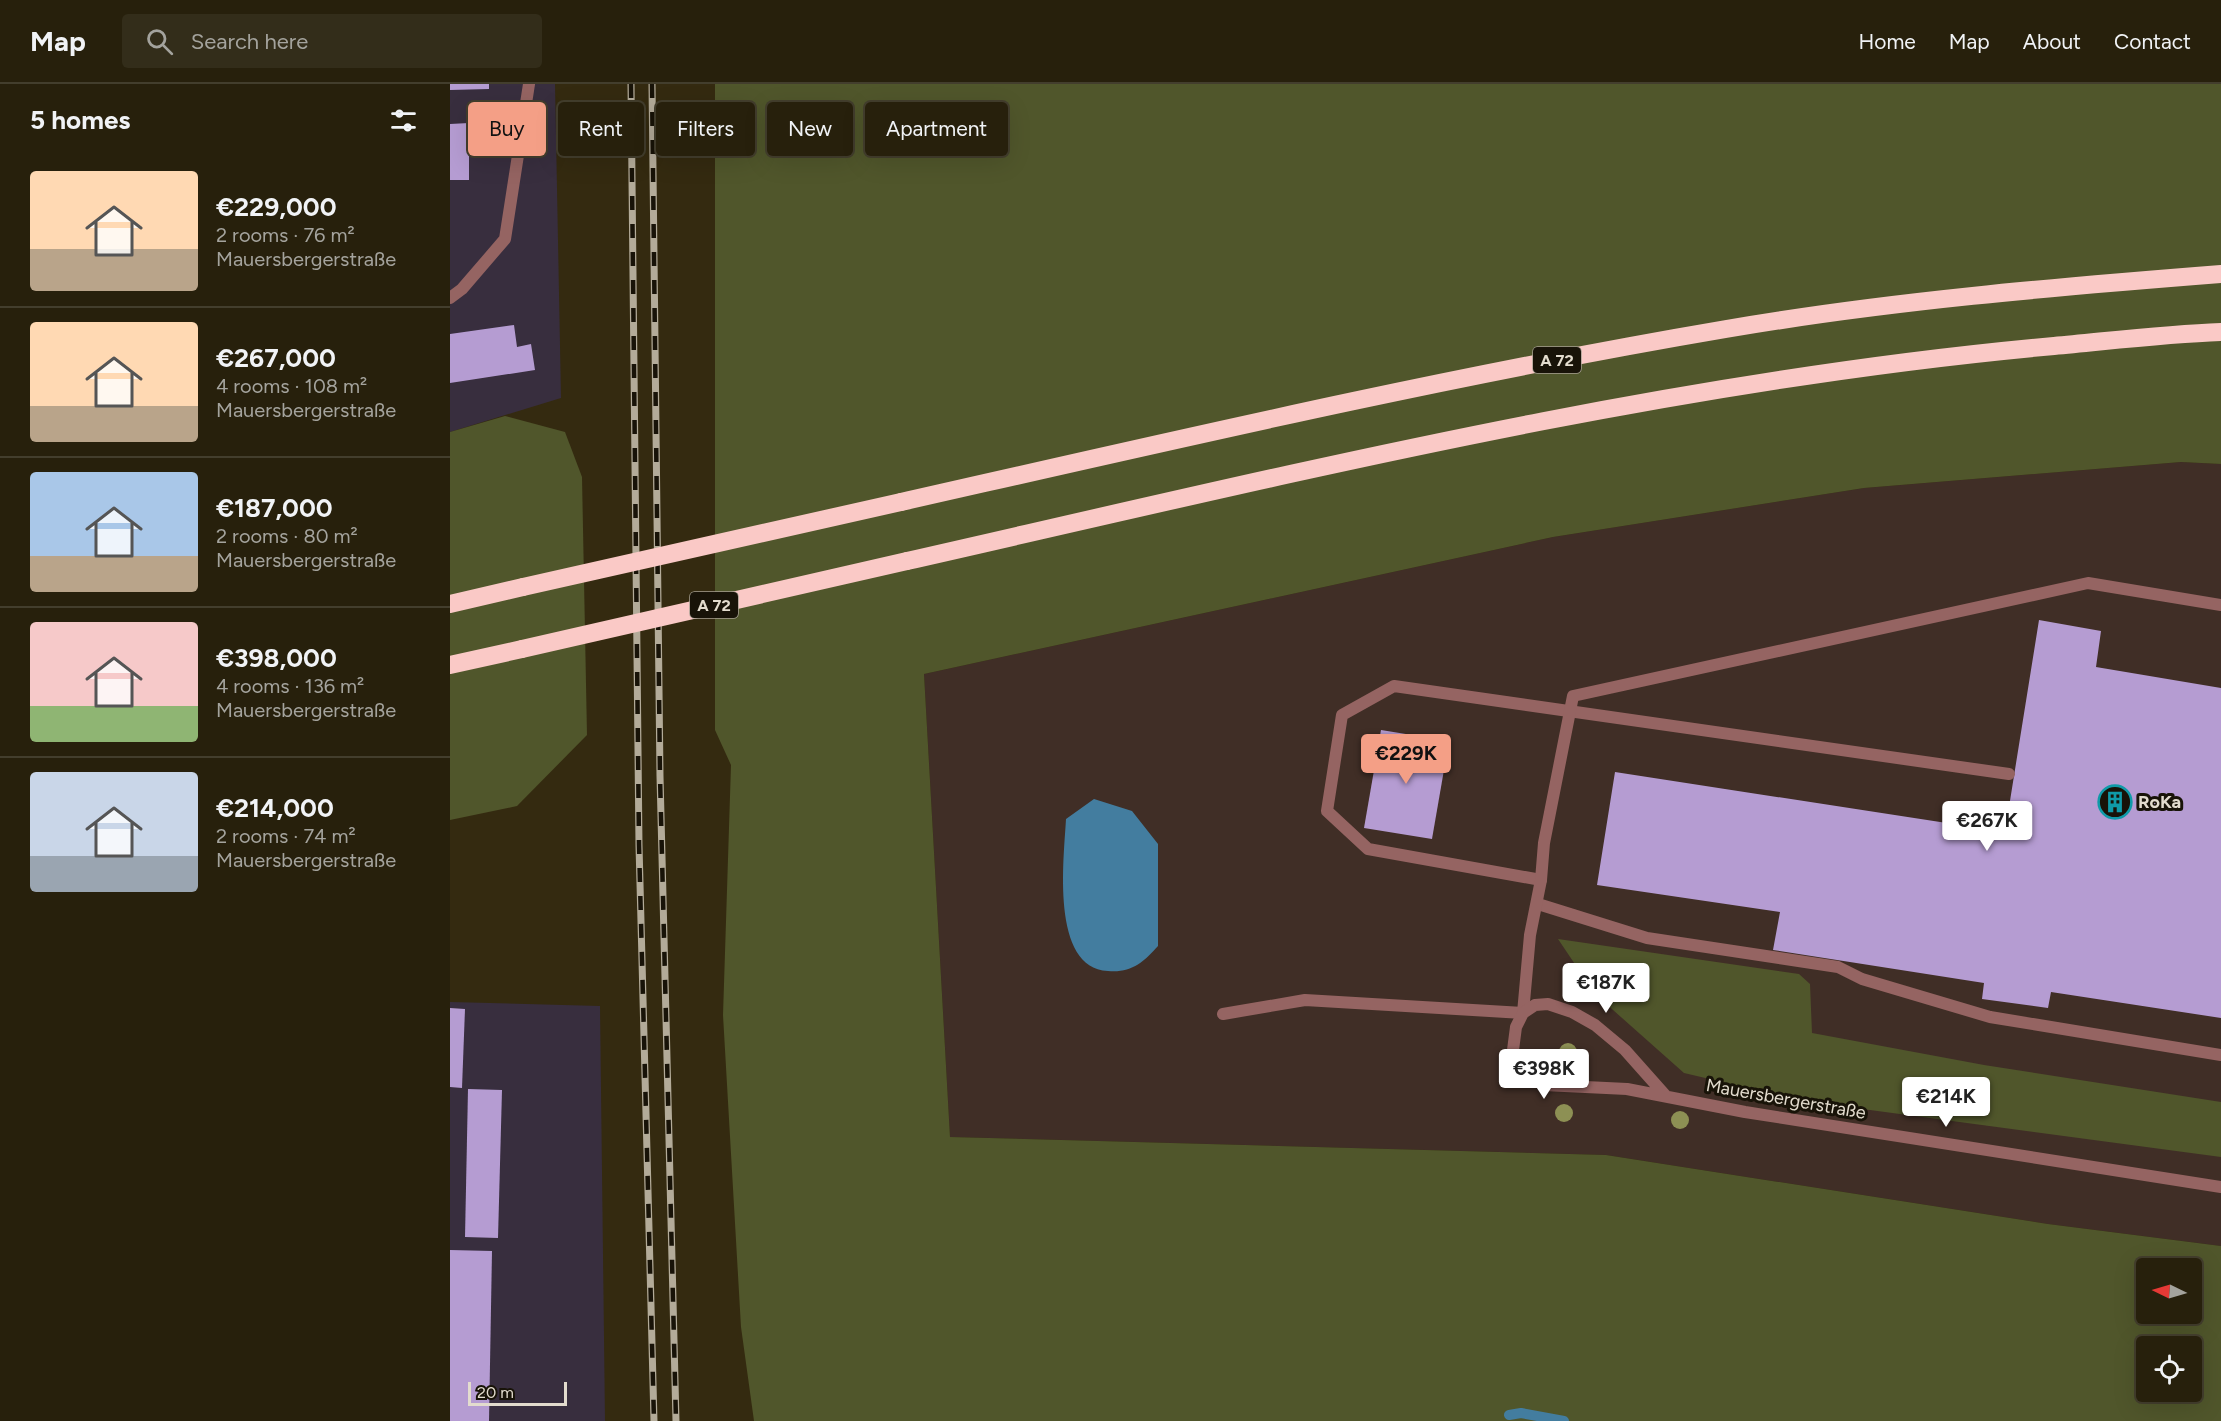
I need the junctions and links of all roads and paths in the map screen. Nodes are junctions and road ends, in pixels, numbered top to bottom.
1 (530, 84) edge
2 (2221, 274) edge
3 (450, 298) edge
4 (2218, 333) edge
5 (450, 604) edge
6 (2221, 605) edge
7 (450, 666) edge
8 (1570, 712) junction
9 (2008, 774) dead end
10 (1541, 880) junction
11 (1538, 904) junction
12 (1523, 1013) junction
13 (1223, 1014) dead end
14 (2221, 1055) edge
15 (1665, 1095) junction
16 (2221, 1187) edge

1 - 3 street
2 - 5 highway, A 72, bridge
4 - 7 highway, A 72, bridge
6 - 8 street
8 - 9 street
8 - 10 street, Mauersbergerstraße
8 - 10 street
10 - 11 street, Mauersbergerstraße
11 - 12 street, Mauersbergerstraße
11 - 14 street
12 - 13 street
12 - 15 street
12 - 15 street, Mauersbergerstraße
15 - 16 street, Mauersbergerstraße

